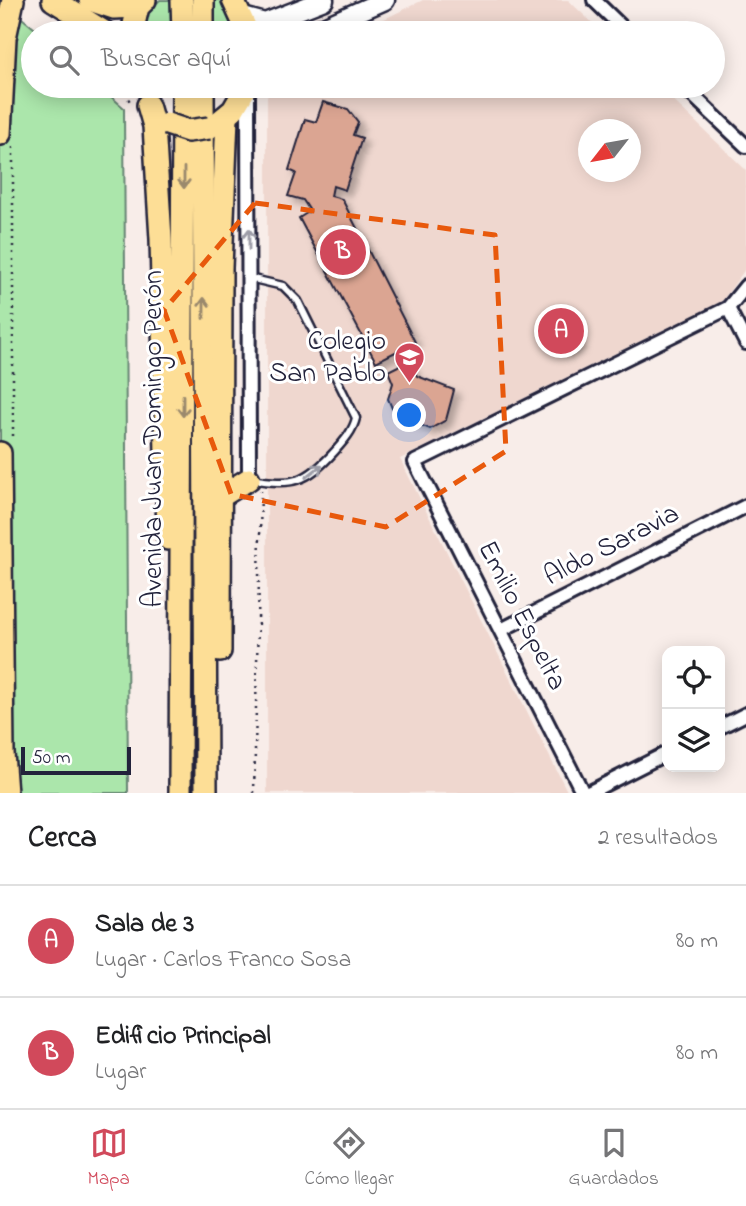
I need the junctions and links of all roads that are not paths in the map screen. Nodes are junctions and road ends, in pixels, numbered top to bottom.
1 (13, 0) edge
2 (53, 0) edge
3 (90, 0) edge
4 (182, 0) edge
5 (203, 0) edge
6 (324, 0) edge
7 (385, 0) edge
8 (594, 0) edge
9 (141, 3) edge
10 (87, 21) edge
11 (136, 21) edge
12 (183, 21) edge
13 (203, 21) edge
14 (270, 21) edge
15 (337, 21) edge
16 (616, 21) edge
17 (144, 98) edge
18 (145, 98) edge
19 (183, 98) edge
20 (203, 98) edge
21 (241, 98) edge
22 (248, 98) edge
23 (696, 98) edge
24 (218, 122) junction
25 (6, 140) edge
26 (746, 146) edge
27 (249, 278) junction
28 (746, 286) edge
29 (728, 308) junction
30 (746, 343) edge
31 (6, 453) edge
32 (249, 479) junction
33 (220, 497) junction
34 (746, 506) edge
35 (501, 630) junction
36 (746, 714) edge
37 (725, 724) edge
38 (662, 755) edge
39 (6, 793) edge
40 (180, 793) edge
41 (207, 793) edge
42 (585, 793) edge

1 - 25 main road
2 - 10 main road
3 - 9 main road
4 - 12 main road
5 - 13 main road
6 - 14 main road
7 - 15 main road
8 - 16 street
9 - 11 main road
17 - 40 main road
18 - 24 main road, bridge
19 -> 40 main road, Avenida Juan Domingo Perón
41 -> 20 main road, Avenida Juan Domingo Perón
21 - 24 main road
27 -> 22 street
23 - 26 street
24 - 33 main road
27 - 32 street
32 -> 27 lane
28 - 29 street
29 - 30 street
29 - 35 street, Emilio Espelta
31 - 39 main road
32 - 33 main road
33 - 41 main road
34 - 35 street, Aldo Saravia
35 - 42 street, Emilio Espelta
36 - 37 street
38 - 42 street

